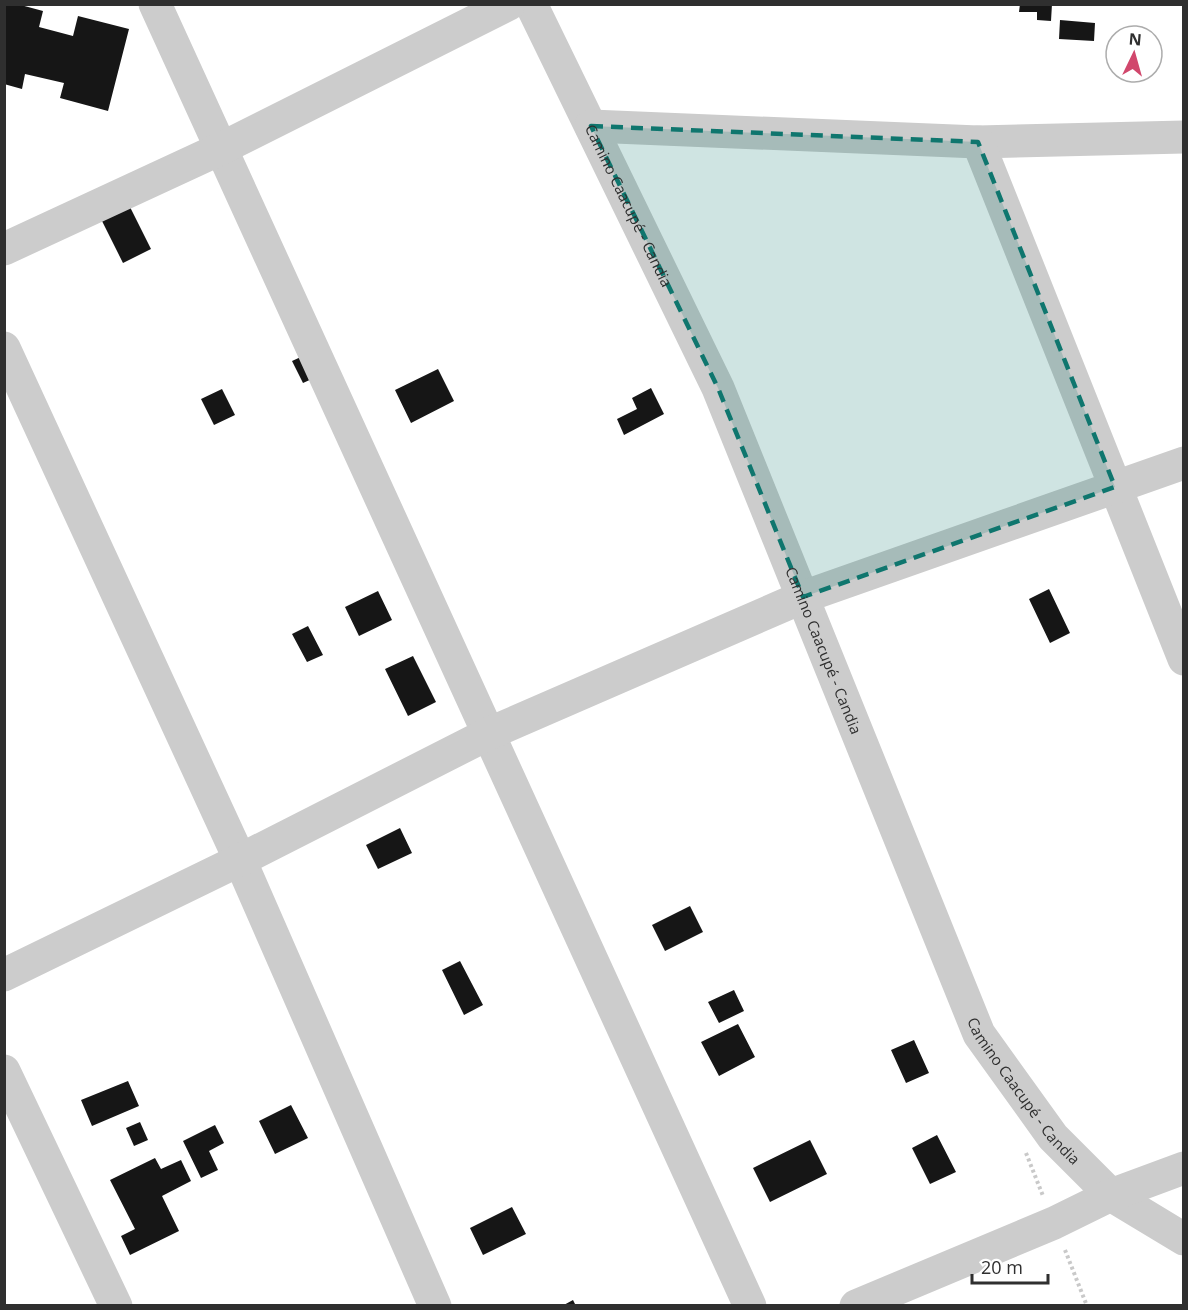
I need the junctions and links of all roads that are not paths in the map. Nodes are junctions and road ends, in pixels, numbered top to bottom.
1 (155, 4) edge
2 (509, 4) edge
3 (531, 4) edge
4 (591, 126) junction
5 (1184, 138) edge
6 (978, 142) junction
7 (220, 149) junction
8 (4, 249) edge
9 (4, 348) edge
10 (1184, 463) edge
11 (1115, 487) junction
12 (803, 597) junction
13 (1184, 659) edge
14 (488, 734) junction
15 (240, 860) junction
16 (4, 975) edge
17 (4, 1071) edge
18 (1184, 1168) edge
19 (1110, 1195) junction
20 (1184, 1239) edge
21 (116, 1305) edge
22 (435, 1305) edge
23 (750, 1305) edge
24 (856, 1305) edge

1 - 7 street
2 - 7 street
3 - 4 street, Camino Caacupé - Candia
4 - 6 street
4 - 12 street, Camino Caacupé - Candia
5 - 6 street
6 - 11 street
7 - 8 street
7 - 14 street
9 - 15 street
10 - 11 street
11 - 12 street
11 - 13 street
12 - 14 street
12 - 19 street, Camino Caacupé - Candia
14 - 15 street
14 - 23 street
15 - 16 street
15 - 22 street
17 - 21 street
18 - 19 street
19 - 20 street, Camino Caacupé - Candia
19 - 24 street

